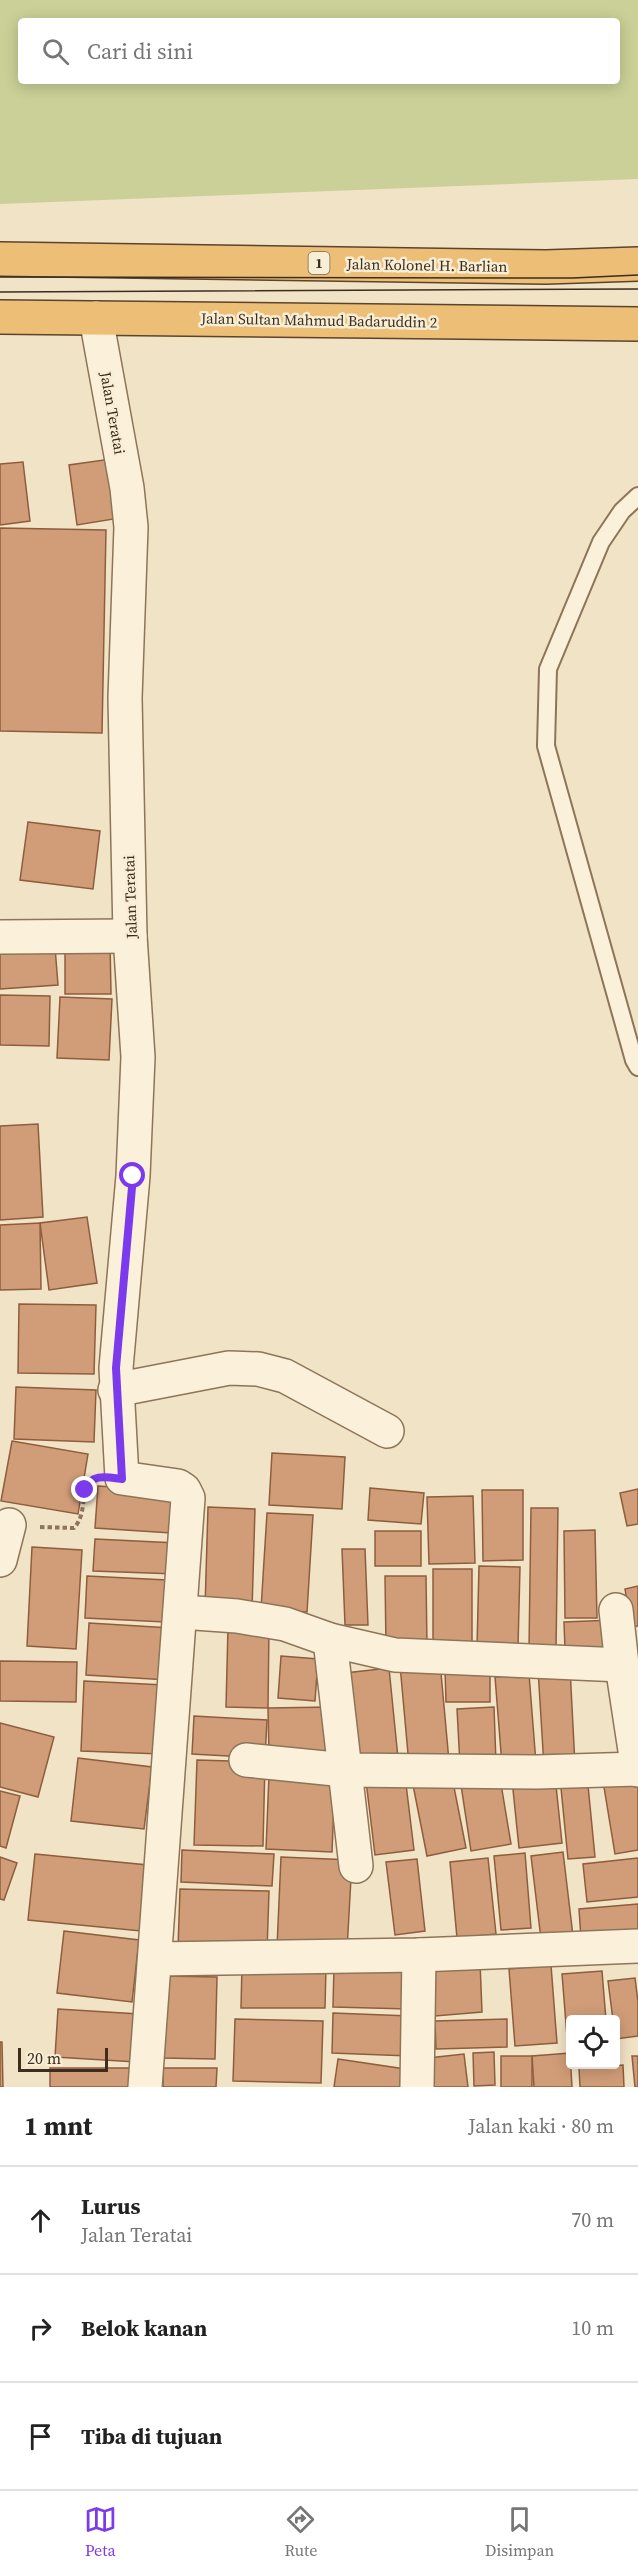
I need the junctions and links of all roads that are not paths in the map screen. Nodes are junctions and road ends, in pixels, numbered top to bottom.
1 (0, 259) edge
2 (638, 264) edge
3 (0, 317) edge
4 (96, 318) junction
5 (638, 324) edge
6 (638, 496) edge
7 (130, 936) junction
8 (0, 937) edge
9 (638, 1067) edge
10 (116, 1390) junction
11 (387, 1431) dead end
12 (9, 1526) road end
13 (0, 1560) edge
14 (616, 1610) dead end
15 (181, 1612) junction
16 (330, 1640) junction
17 (622, 1665) junction
18 (246, 1760) dead end
19 (345, 1770) junction
20 (638, 1770) edge
21 (356, 1866) dead end
22 (638, 1946) edge
23 (419, 1955) junction
24 (156, 1959) junction
25 (145, 2087) edge
26 (417, 2087) edge

1 - 2 highway, Jalan Kolonel H. Barlian / 1
3 - 4 highway, Jalan Sultan Mahmud Badaruddin 2
4 - 5 highway, Jalan Sultan Mahmud Badaruddin 2
4 - 7 street, Jalan Teratai
6 - 9 lane
7 - 8 street
7 - 10 street, Jalan Teratai
10 - 11 street
10 - 15 street, Jalan Teratai
12 - 13 street
14 - 17 street
15 - 16 street
15 - 24 street
16 - 17 street
16 - 19 street
17 - 20 street
18 - 19 street
19 - 20 street
19 - 21 street
22 - 23 street
23 - 24 street
23 - 26 street
24 - 25 street

